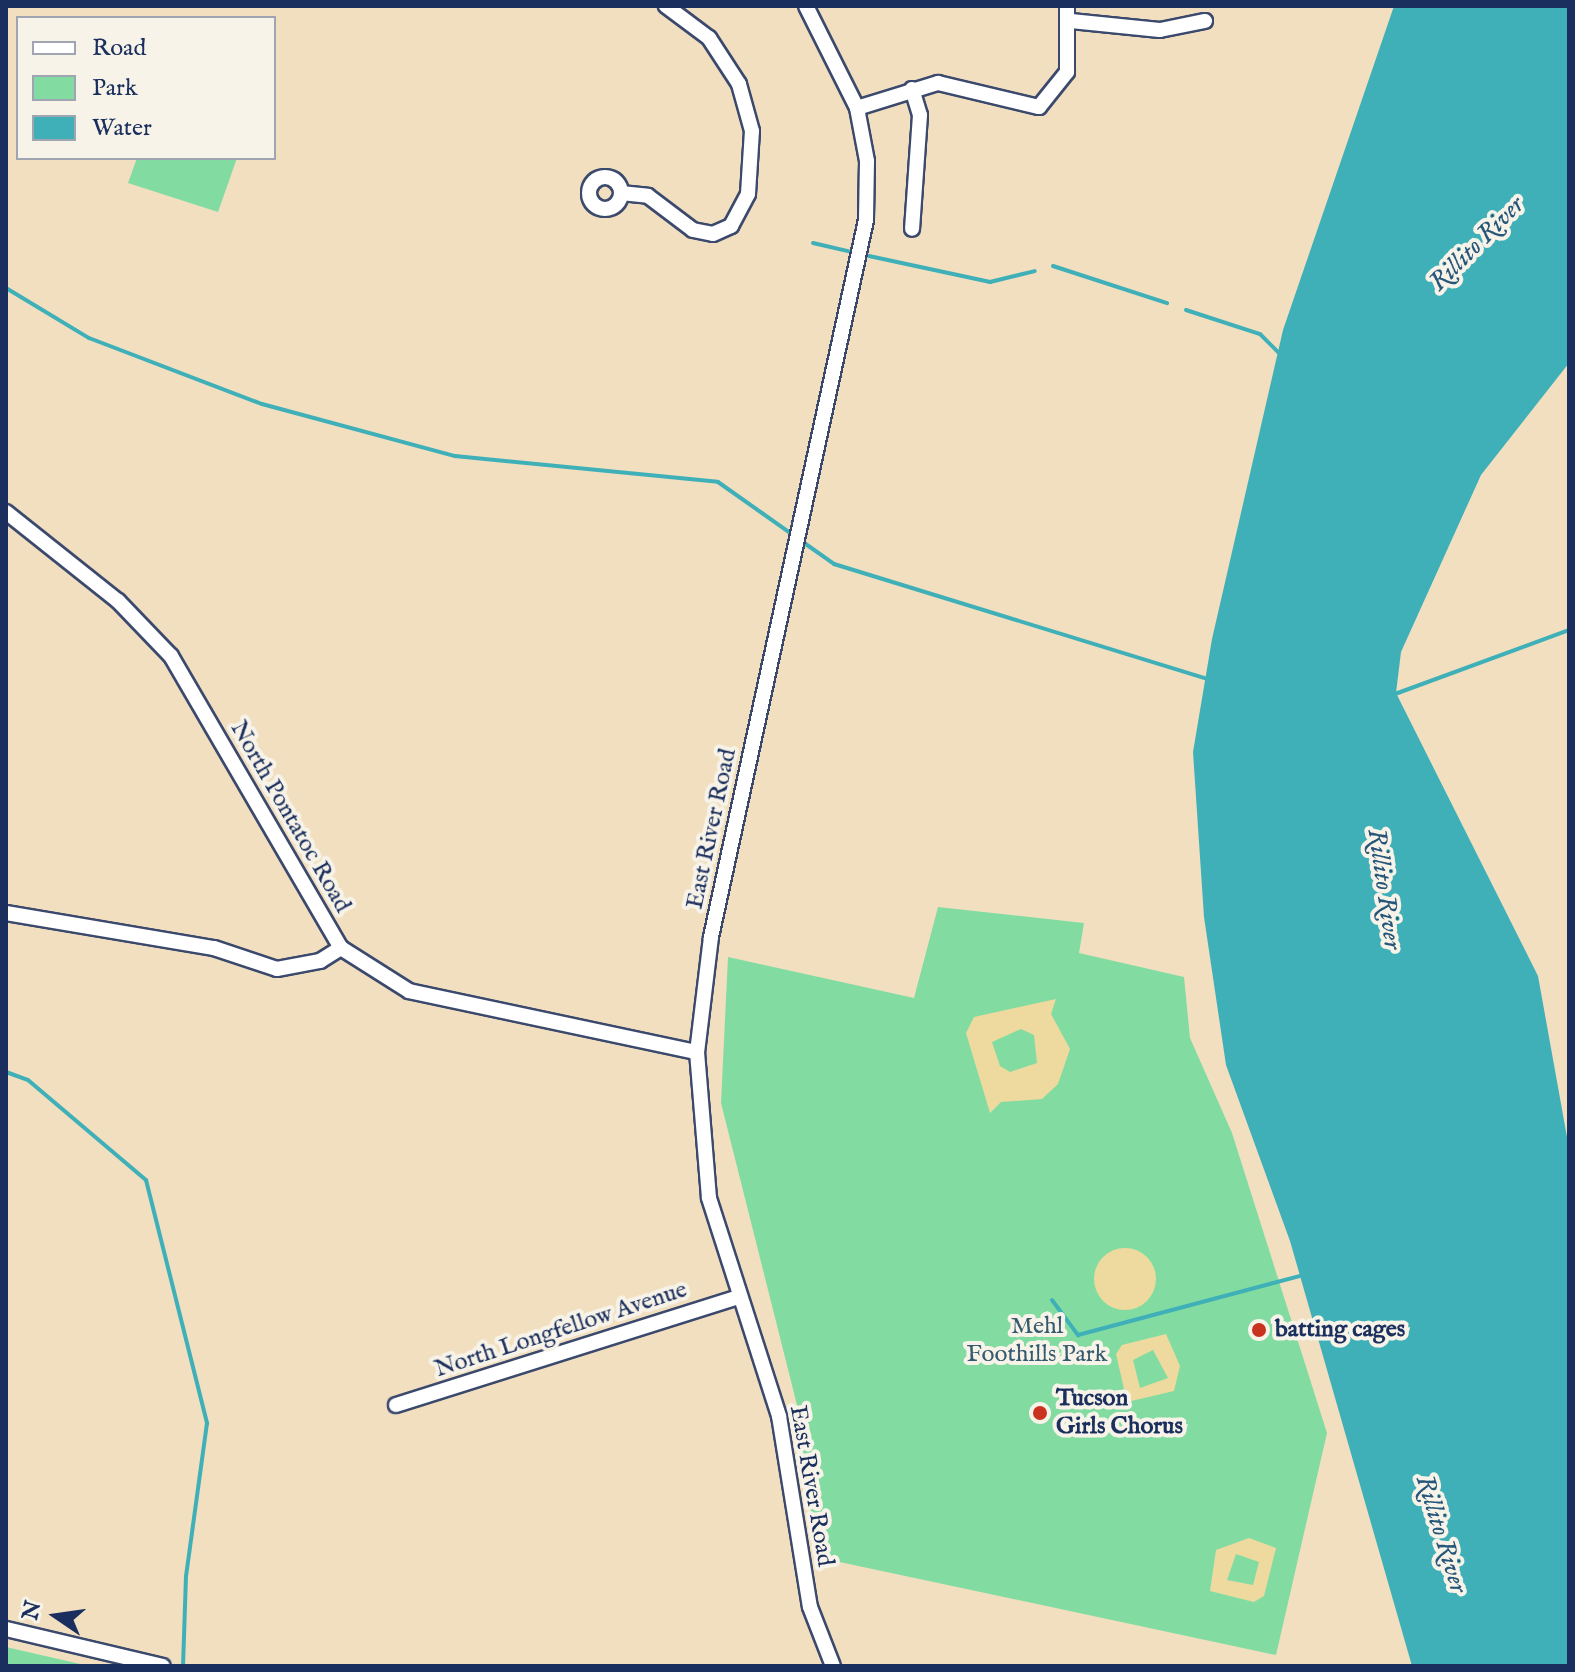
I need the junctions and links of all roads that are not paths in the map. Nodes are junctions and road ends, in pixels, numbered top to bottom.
1 (666, 6) edge
2 (806, 6) edge
3 (1067, 6) edge
4 (1071, 21) junction
5 (1205, 21) dead end
6 (912, 89) junction
7 (857, 108) junction
8 (621, 193) dead end
9 (912, 229) dead end
10 (6, 512) edge
11 (6, 913) edge
12 (341, 948) junction
13 (697, 1052) junction
14 (739, 1297) junction
15 (396, 1405) dead end
16 (6, 1629) edge
17 (163, 1666) edge
18 (833, 1666) edge

1 - 8 street
2 - 7 street, East River Road
3 - 4 street
4 - 5 street
4 - 6 street
6 - 7 street
6 - 9 street
7 - 13 street, East River Road
10 - 12 street, North Pontatoc Road
11 - 12 street
12 - 13 street, North Pontatoc Road
13 - 14 street, East River Road
14 - 15 street, North Longfellow Avenue
14 - 18 street, East River Road
16 - 17 street

